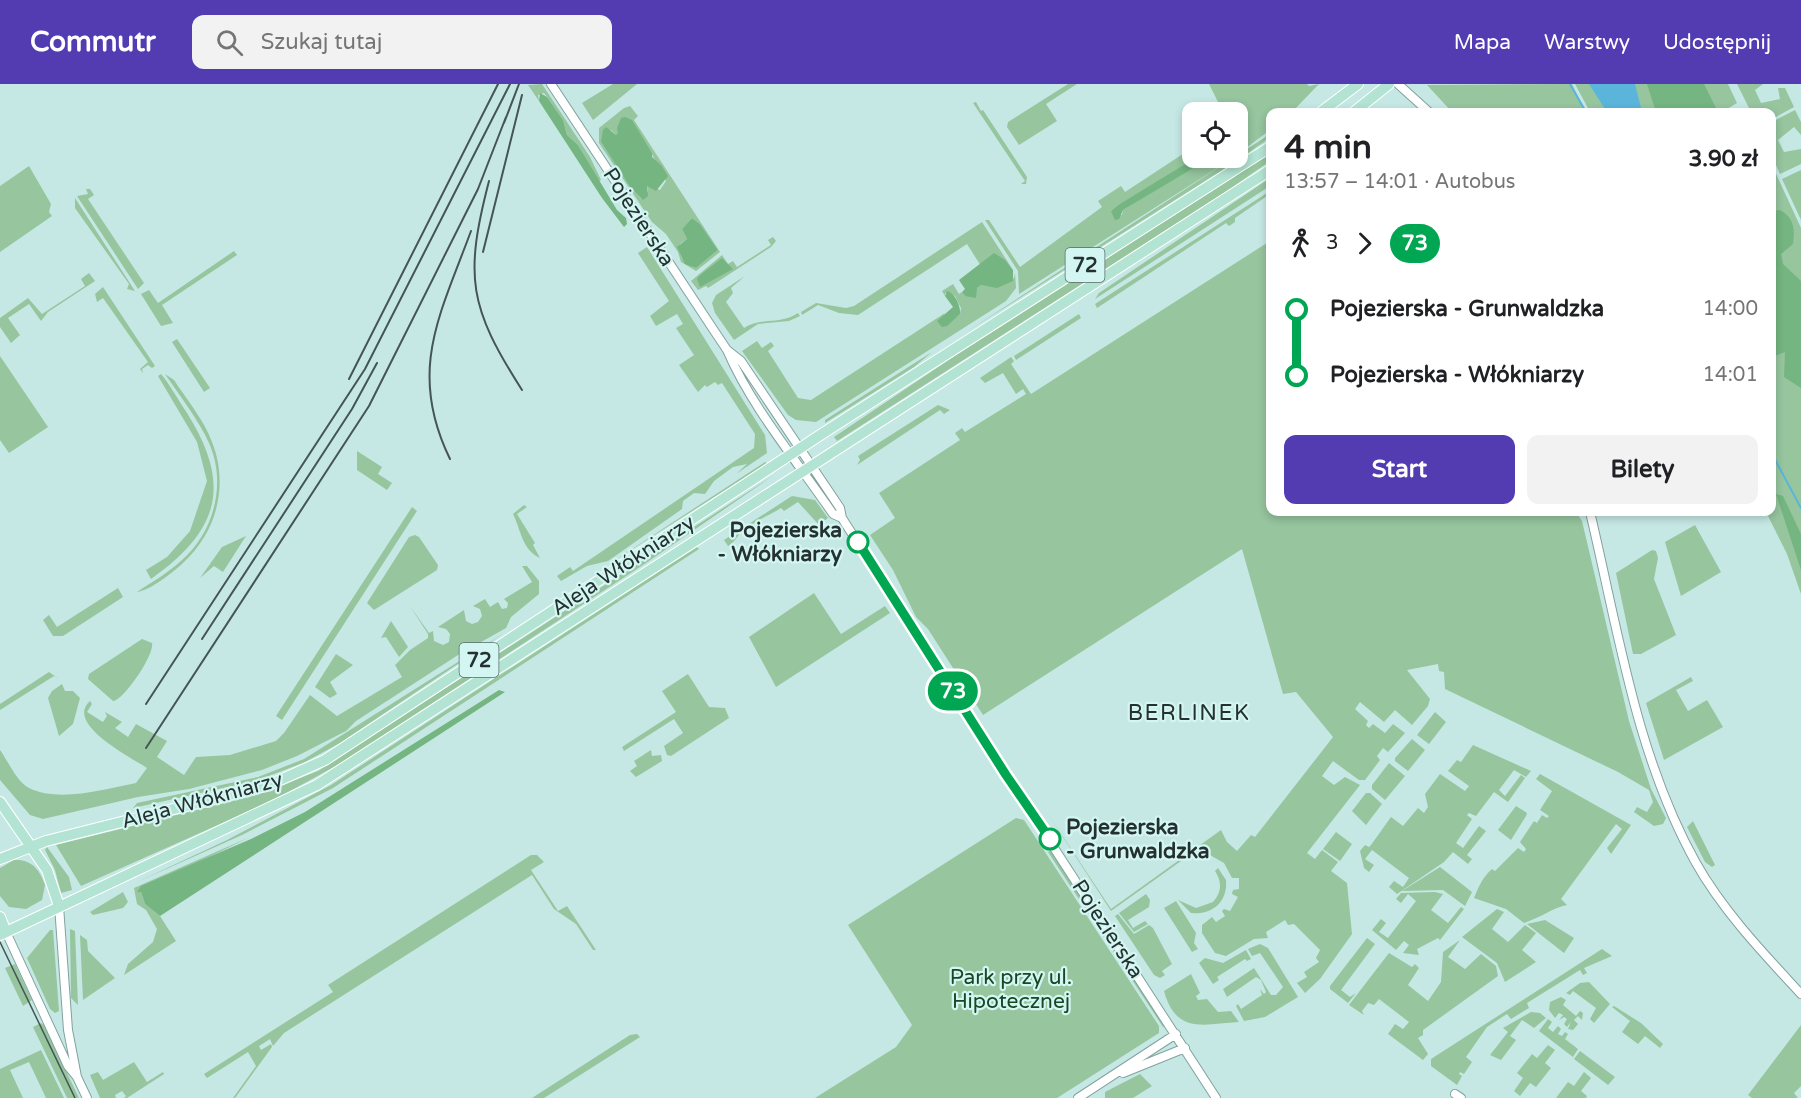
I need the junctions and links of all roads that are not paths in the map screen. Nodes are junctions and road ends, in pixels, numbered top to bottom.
1 (551, 84) edge
2 (1358, 84) edge
3 (1389, 84) edge
4 (1398, 84) edge
5 (1326, 108) edge
6 (1359, 108) edge
7 (1425, 108) edge
8 (1266, 150) edge
9 (1266, 173) edge
10 (796, 451) junction
11 (807, 467) junction
12 (1591, 516) edge
13 (0, 802) edge
14 (31, 845) junction
15 (0, 859) edge
16 (58, 906) junction
17 (0, 917) edge
18 (3, 933) edge
19 (1801, 994) edge
20 (1176, 1034) junction
21 (1185, 1048) junction
22 (77, 1077) junction
23 (1106, 1080) junction
24 (87, 1098) edge
25 (1078, 1098) edge
26 (1216, 1098) edge

1 - 10 street, Pojezierska
2 - 5 main road
3 - 6 main road
4 - 7 street
8 - 10 main road, Aleja Włókniarzy / 72
9 - 11 main road, Aleja Włókniarzy / 72
10 - 11 street, Pojezierska
10 - 14 main road, Aleja Włókniarzy / 72
11 - 16 main road, Aleja Włókniarzy / 72
11 - 20 street, Pojezierska
12 - 19 street
13 - 14 main road
14 - 15 main road, Aleja Włókniarzy
14 - 16 main road
16 - 18 main road, 72
16 - 22 street
17 - 18 main road
18 - 22 street
20 - 21 street, Pojezierska
20 - 23 street
21 - 23 street
21 - 26 street, Pojezierska
22 - 24 street
23 - 25 street

